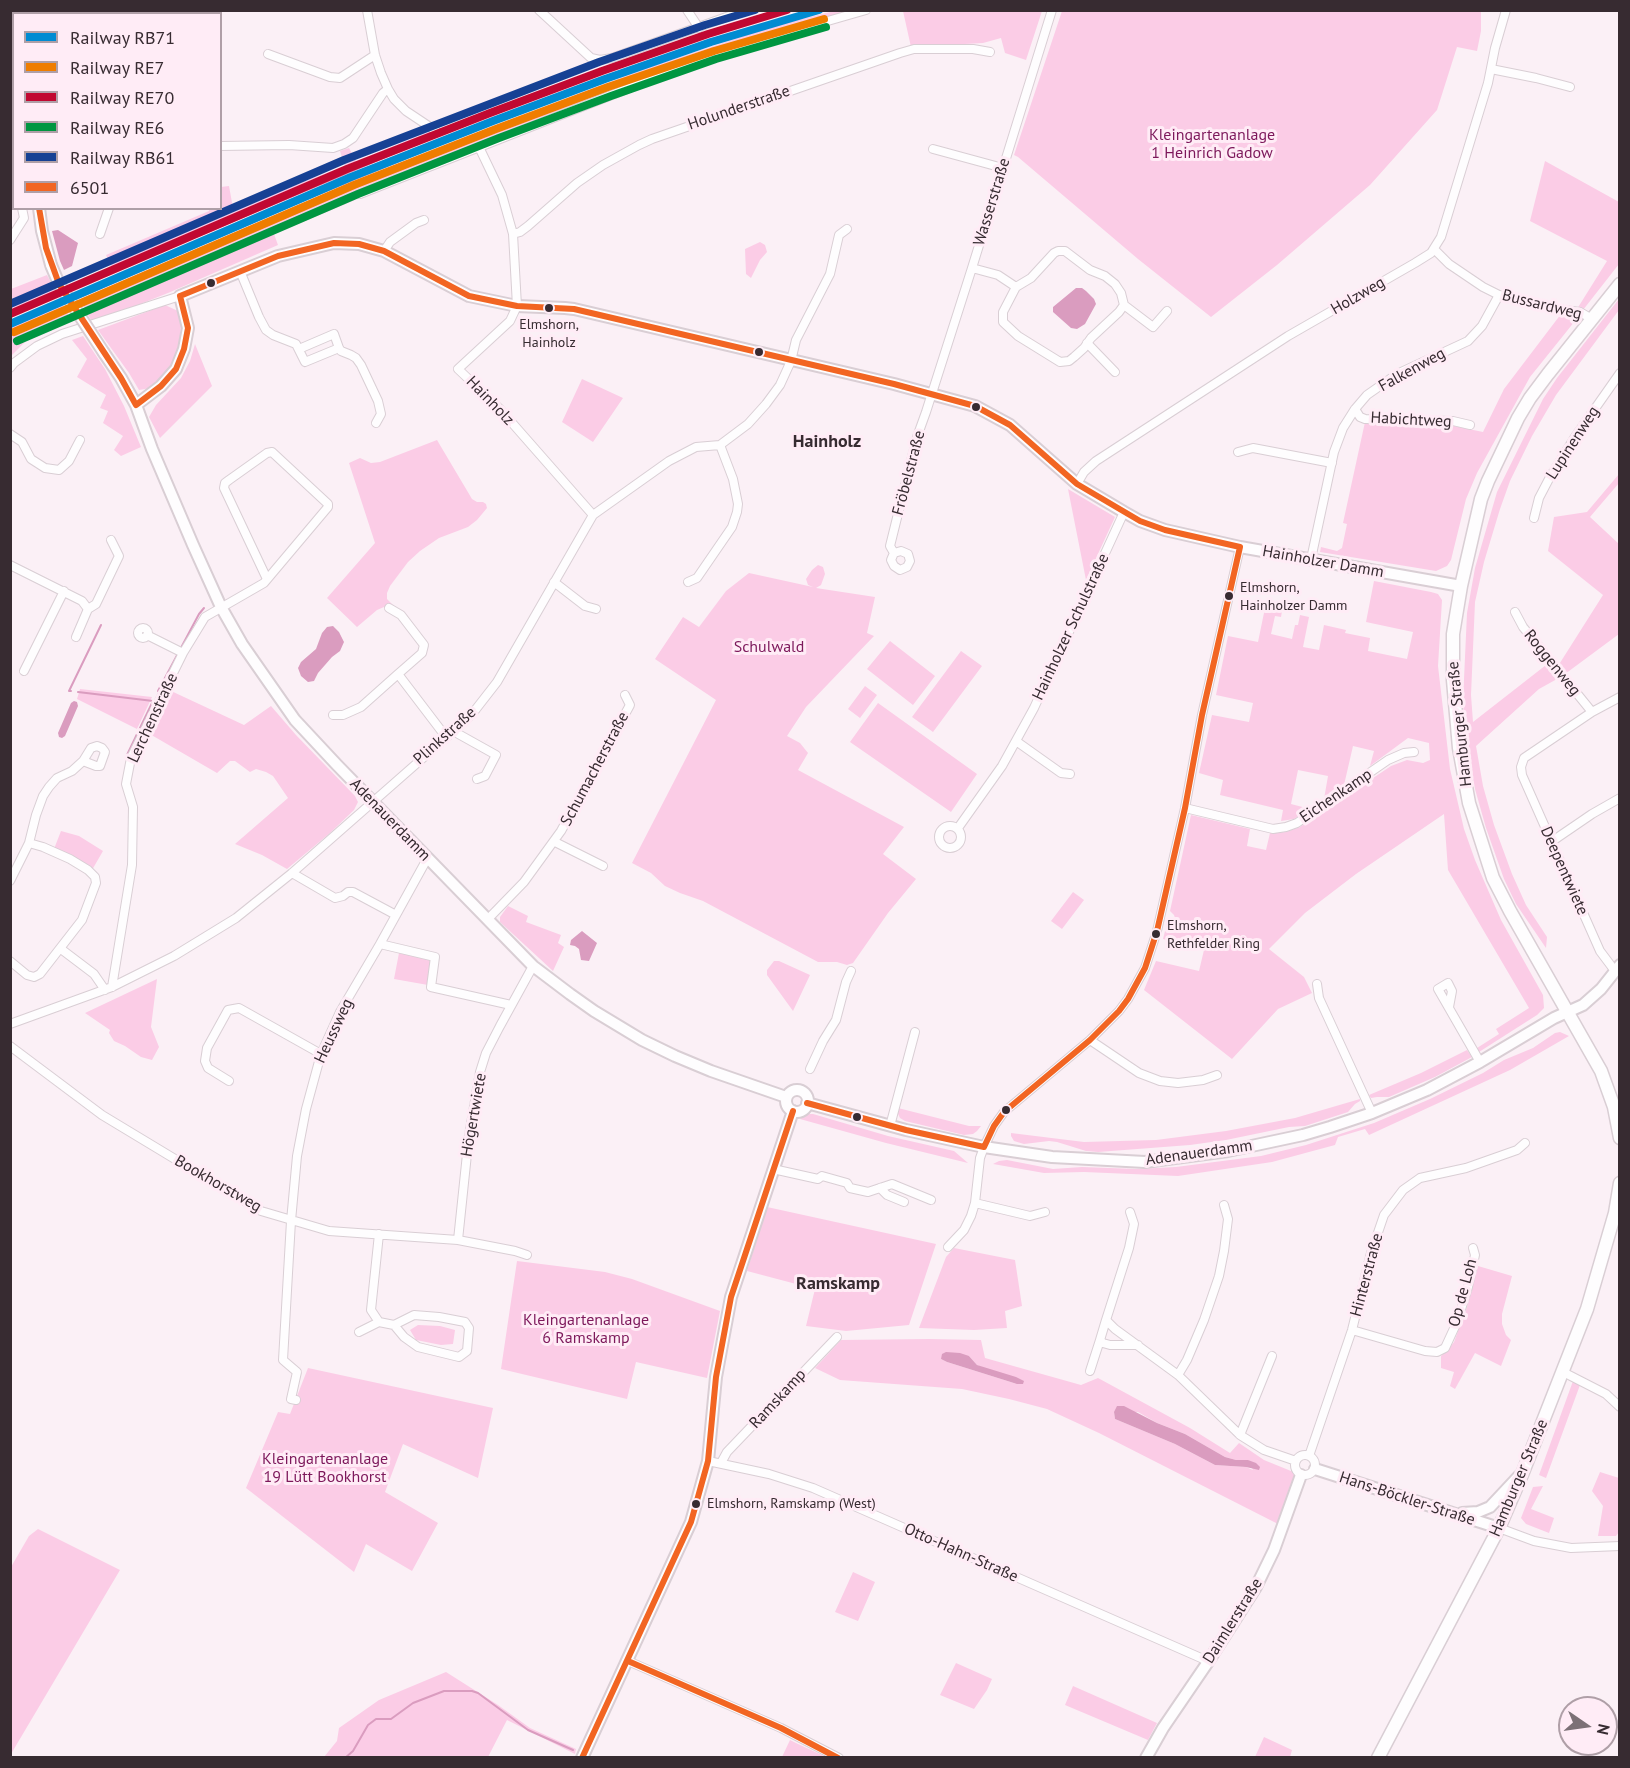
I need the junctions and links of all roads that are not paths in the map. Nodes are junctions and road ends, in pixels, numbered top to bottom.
1 (367, 10) edge
2 (539, 10) edge
3 (687, 10) edge
4 (746, 10) edge
5 (866, 10) edge
6 (1052, 10) edge
7 (1506, 10) edge
8 (699, 28) junction
9 (990, 52) dead end
10 (268, 54) dead end
11 (375, 55) junction
12 (1491, 69) junction
13 (1570, 87) dead end
14 (388, 89) junction
15 (436, 131) dead end
16 (222, 146) edge
17 (479, 147) junction
18 (933, 149) dead end
19 (1003, 168) junction
20 (360, 194) dead end
21 (22, 210) edge
22 (39, 210) edge
23 (108, 210) edge
24 (424, 220) dead end
25 (847, 229) dead end
26 (100, 234) dead end
27 (513, 234) junction
28 (10, 240) edge
29 (1434, 249) junction
30 (384, 251) junction
31 (972, 268) junction
32 (240, 271) junction
33 (1620, 284) edge
34 (1016, 286) junction
35 (1499, 295) junction
36 (180, 296) junction
37 (1124, 305) junction
38 (517, 306) junction
39 (1167, 311) dead end
40 (1592, 319) junction
41 (1087, 343) junction
42 (339, 348) junction
43 (299, 349) junction
44 (791, 361) junction
45 (10, 368) edge
46 (1115, 372) dead end
47 (1620, 373) edge
48 (932, 394) junction
49 (136, 405) junction
50 (1355, 410) junction
51 (376, 423) dead end
52 (1470, 425) dead end
53 (10, 434) edge
54 (80, 440) dead end
55 (720, 445) junction
56 (1238, 452) dead end
57 (1332, 463) junction
58 (1077, 484) junction
59 (1124, 513) junction
60 (593, 515) junction
61 (1534, 518) dead end
62 (111, 540) dead end
63 (1239, 547) junction
64 (894, 553) dead end
65 (1311, 559) junction
66 (10, 565) edge
67 (267, 579) junction
68 (554, 582) junction
69 (688, 582) dead end
70 (1461, 586) junction
71 (64, 591) junction
72 (221, 606) junction
73 (389, 608) dead end
74 (88, 609) junction
75 (596, 609) dead end
76 (1515, 612) dead end
77 (147, 635) dead end
78 (76, 637) dead end
79 (183, 653) junction
80 (24, 671) dead end
81 (398, 674) junction
82 (625, 695) dead end
83 (1620, 697) edge
84 (1592, 712) junction
85 (333, 715) dead end
86 (453, 731) junction
87 (446, 737) junction
88 (1016, 741) junction
89 (1414, 752) dead end
90 (83, 761) dead end
91 (1070, 774) dead end
92 (477, 779) dead end
93 (1620, 798) edge
94 (372, 801) junction
95 (1185, 808) junction
96 (958, 828) dead end
97 (555, 842) junction
98 (1551, 842) junction
99 (29, 843) junction
100 (427, 859) junction
101 (603, 866) dead end
102 (292, 873) junction
103 (10, 881) edge
104 (396, 915) junction
105 (488, 919) junction
106 (380, 944) junction
107 (61, 949) junction
108 (10, 961) edge
109 (533, 966) junction
110 (1617, 968) edge
111 (851, 971) dead end
112 (1317, 984) dead end
113 (108, 989) junction
114 (511, 1005) junction
115 (1449, 1007) dead end
116 (1568, 1011) junction
117 (10, 1024) edge
118 (915, 1032) dead end
119 (1090, 1040) junction
120 (10, 1046) edge
121 (321, 1054) junction
122 (1480, 1062) junction
123 (810, 1069) dead end
124 (1217, 1075) dead end
125 (229, 1081) dead end
126 (786, 1097) junction
127 (807, 1103) junction
128 (793, 1111) junction
129 (1372, 1113) junction
130 (890, 1126) junction
131 (1620, 1138) edge
132 (1525, 1143) dead end
133 (984, 1147) junction
134 (773, 1169) junction
135 (1620, 1183) edge
136 (880, 1188) junction
137 (930, 1200) dead end
138 (904, 1202) dead end
139 (975, 1203) junction
140 (1224, 1205) dead end
141 (1046, 1212) dead end
142 (1130, 1212) dead end
143 (1617, 1214) edge
144 (291, 1221) junction
145 (379, 1234) junction
146 (458, 1240) junction
147 (948, 1247) dead end
148 (1473, 1248) dead end
149 (527, 1255) dead end
150 (1106, 1320) junction
151 (379, 1322) junction
152 (394, 1325) junction
153 (1352, 1330) junction
154 (359, 1332) dead end
155 (837, 1337) dead end
156 (1100, 1340) junction
157 (1139, 1345) junction
158 (1272, 1356) dead end
159 (1090, 1371) dead end
160 (1563, 1372) junction
161 (1178, 1375) junction
162 (296, 1400) dead end
163 (1620, 1407) edge
164 (1240, 1435) junction
165 (1309, 1456) junction
166 (708, 1461) junction
167 (1296, 1461) junction
168 (721, 1463) junction
169 (1315, 1469) junction
170 (1523, 1472) junction
171 (1301, 1475) junction
172 (1453, 1513) junction
173 (1499, 1528) junction
174 (1620, 1546) edge
175 (628, 1661) junction
176 (1208, 1662) junction
177 (582, 1758) edge
178 (838, 1758) edge
179 (1146, 1758) edge
180 (1378, 1758) edge

1 - 11 street
2 - 8 street
3 - 8 street
4 - 8 street
5 - 17 street
6 - 19 street, Wasserstraße
7 - 12 street
9 - 27 street, Holunderstraße
10 - 11 street
11 - 14 street
12 - 13 street
12 - 29 street
14 - 15 street
14 - 16 street
17 - 20 street
17 - 27 street
18 - 19 street
19 - 31 street, Wasserstraße
21 - 28 street
22 - 49 street, Adenauerdamm, bridge
23 - 26 street
24 - 30 street
25 - 44 street, Plinkstraße
27 - 38 street
29 - 35 street, Bussardweg
29 - 58 street, Holzweg
30 - 32 street, Hainholzer Damm
30 - 38 street, Hainholzer Damm
31 - 34 street
31 - 48 street, Wasserstraße
32 - 36 street, Hainholzer Damm
32 - 43 street
33 - 40 main road, Hamburger Straße
34 - 37 street
34 - 41 street
35 - 40 street, Bussardweg
35 - 50 street, Falkenweg
36 - 45 street
36 - 49 street
37 - 39 street
37 - 41 street
38 - 44 street, Hainholzer Damm
38 - 60 street, Hainholz
40 - 70 main road, Hamburger Straße
41 - 46 street
42 - 43 street
42 - 43 street
42 - 51 street
44 - 48 street, Hainholzer Damm
44 - 55 street, Plinkstraße
47 - 61 street, Lupinenweg
48 - 58 street, Hainholzer Damm
48 - 64 street, Fröbelstraße
49 - 72 street, Adenauerdamm
50 - 52 street, Habichtweg
50 - 57 street, Falkenweg
53 - 54 street
55 - 60 street, Plinkstraße
55 - 69 street
56 - 57 street
57 - 65 street, Falkenweg
58 - 59 street, Hainholzer Damm
59 - 63 street, Hainholzer Damm
59 - 88 street, Hainholzer Schulstraße
60 - 68 street, Plinkstraße
62 - 74 street
63 - 65 street, Hainholzer Damm
63 - 95 street
65 - 70 street, Hainholzer Damm
66 - 71 street
67 - 67 street, Lerchenstraße
67 - 72 street, Lerchenstraße
68 - 75 street
68 - 86 street, Plinkstraße
70 - 116 main road, Hamburger Straße
71 - 74 street
71 - 80 street
72 - 79 street, Lerchenstraße
72 - 94 street, Adenauerdamm
73 - 81 street
74 - 78 street
76 - 84 street, Roggenweg
77 - 79 street
79 - 113 street, Lerchenstraße
81 - 85 street
81 - 87 street
82 - 97 street, Schumacherstraße
83 - 84 street
84 - 98 street, Deepentwiete
86 - 87 street, Plinkstraße
86 - 92 street
87 - 94 street, Plinkstraße
88 - 91 street
88 - 96 street, Hainholzer Schulstraße
89 - 95 street, Eichenkamp
90 - 99 street
93 - 98 street
94 - 100 street, Adenauerdamm
94 - 102 street, Plinkstraße
95 - 119 street
97 - 101 street, Schumacherstraße
97 - 105 street, Schumacherstraße
98 - 110 street, Deepentwiete
99 - 103 street
99 - 107 street
100 - 104 street, Heussweg
100 - 105 street, Adenauerdamm
102 - 104 street
102 - 113 street, Plinkstraße
104 - 106 street, Heussweg
105 - 109 street, Adenauerdamm
106 - 114 street
106 - 121 street, Heussweg
107 - 108 street
107 - 113 street
109 - 114 street, Högertwiete
109 - 126 street, Adenauerdamm
110 - 116 street, Adenauerdamm
111 - 123 street
112 - 129 street
113 - 117 street, Plinkstraße
114 - 146 street, Högertwiete
115 - 122 street
116 - 122 street, Adenauerdamm
116 - 131 main road, Hamburger Straße
118 - 130 street
119 - 124 street
119 - 133 street
120 - 144 street, Bookhorstweg
121 - 125 street
121 - 144 street, Heussweg
122 - 129 street, Adenauerdamm
126 - 127 street, Adenauerdamm
126 - 128 street
127 - 128 street
127 - 130 street, Adenauerdamm
128 - 134 street
129 - 133 street, Adenauerdamm
130 - 133 street, Adenauerdamm
132 - 153 street, Hinterstraße
133 - 139 street
134 - 136 street
134 - 166 street
135 - 143 main road, Hamburger Straße
136 - 137 street
136 - 138 street
139 - 141 street
139 - 147 street
140 - 161 street
142 - 150 street
143 - 160 main road, Hamburger Straße
144 - 145 street, Bookhorstweg
144 - 162 street, Heussweg
145 - 146 street, Bookhorstweg
145 - 151 street
146 - 149 street, Bookhorstweg
148 - 153 street, Op de Loh
150 - 156 street
150 - 157 street
151 - 152 street
151 - 154 street
152 - 152 street
153 - 165 street, Hinterstraße
155 - 168 street, Ramskamp
156 - 157 street
156 - 159 street
157 - 161 street
158 - 164 street
160 - 163 street
160 - 170 main road, Hamburger Straße
161 - 164 street
164 - 167 street
165 - 167 street
165 - 169 street
166 - 168 street, Otto-Hahn-Straße
166 - 175 street
167 - 171 street
168 - 176 street, Otto-Hahn-Straße
169 - 171 street
169 - 172 street, Hans-Böckler-Straße
170 - 172 street
170 - 173 main road, Hamburger Straße
171 - 176 street, Daimlerstraße
172 - 173 street, Hans-Böckler-Straße
173 - 174 street
173 - 180 main road, Hamburger Straße
175 - 177 street
175 - 178 street
176 - 179 street, Daimlerstraße

